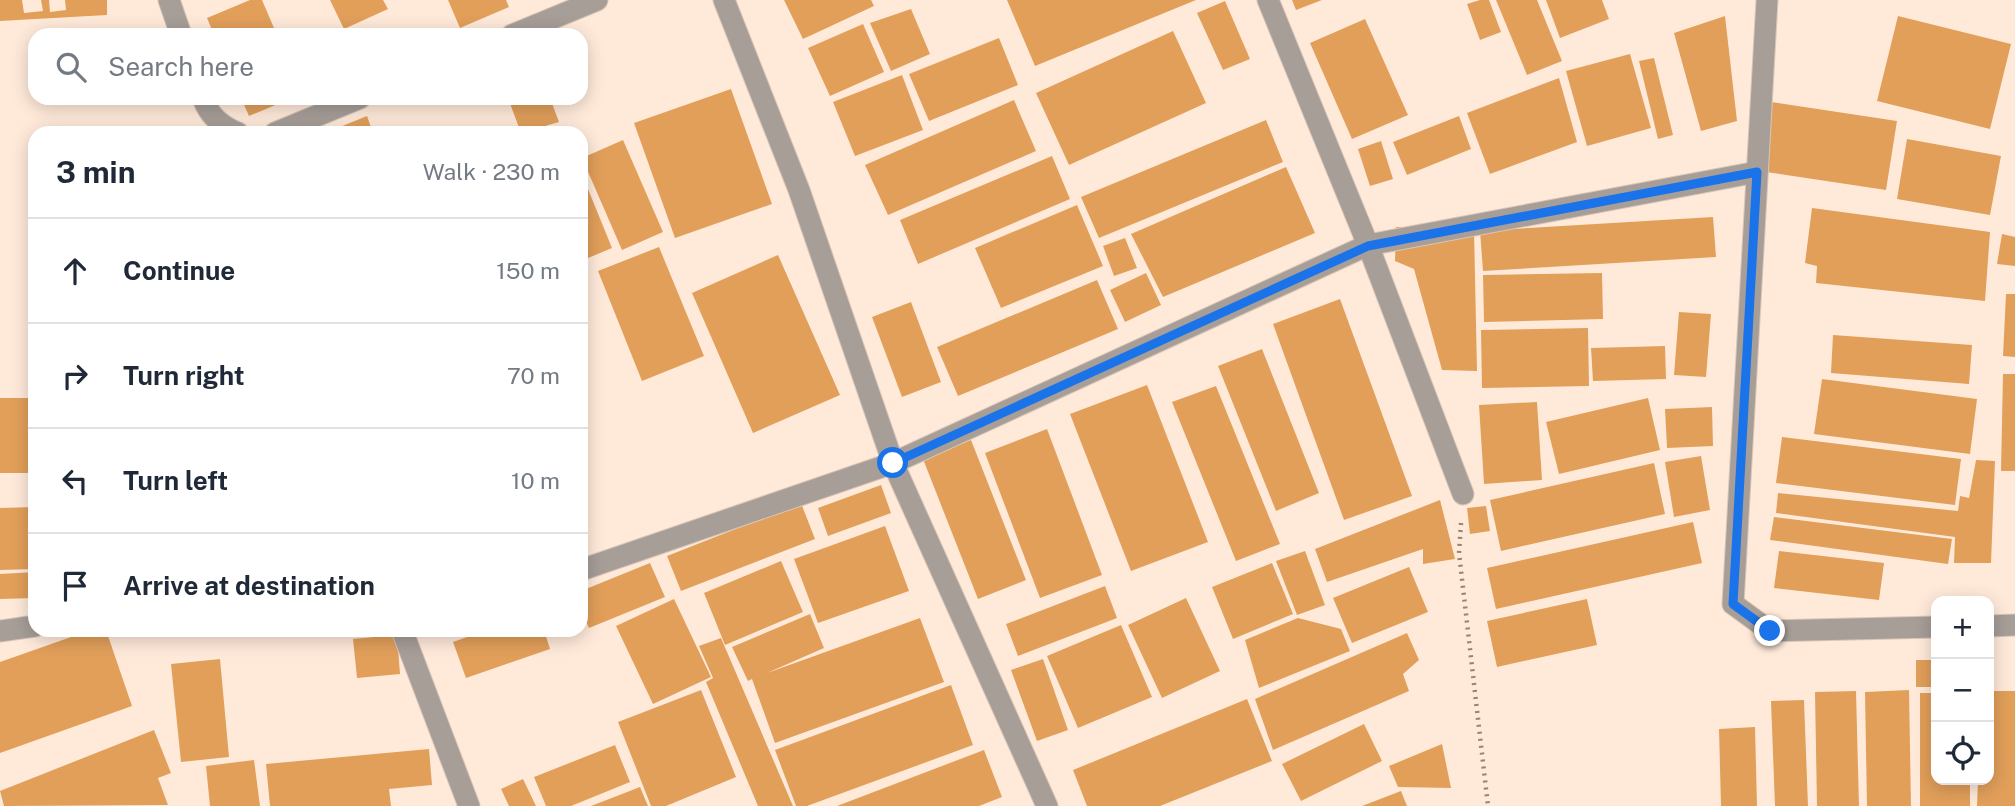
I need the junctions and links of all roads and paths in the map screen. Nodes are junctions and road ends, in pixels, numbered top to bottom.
1 (169, 0) edge
2 (597, 0) edge
3 (724, 0) edge
4 (1268, 0) edge
5 (1767, 0) edge
6 (179, 28) edge
7 (529, 28) edge
8 (205, 105) edge
9 (343, 105) edge
10 (223, 126) edge
11 (292, 126) edge
12 (1757, 172) junction
13 (1368, 246) junction
14 (893, 463) junction
15 (1463, 494) joint
16 (588, 568) edge
17 (2015, 625) edge
18 (1994, 626) edge
19 (28, 627) edge
20 (1931, 627) edge
21 (0, 631) edge
22 (406, 637) edge
23 (469, 806) edge
24 (1047, 806) edge
25 (1488, 806) edge

1 - 6 street
2 - 7 street
3 - 14 street
4 - 13 street
5 - 12 street
8 - 10 street
9 - 11 street
12 - 13 street
12 - 20 street
13 - 14 street
13 - 15 street
14 - 16 street
14 - 24 street
15 - 25 path
17 - 18 street
19 - 21 street
22 - 23 street

